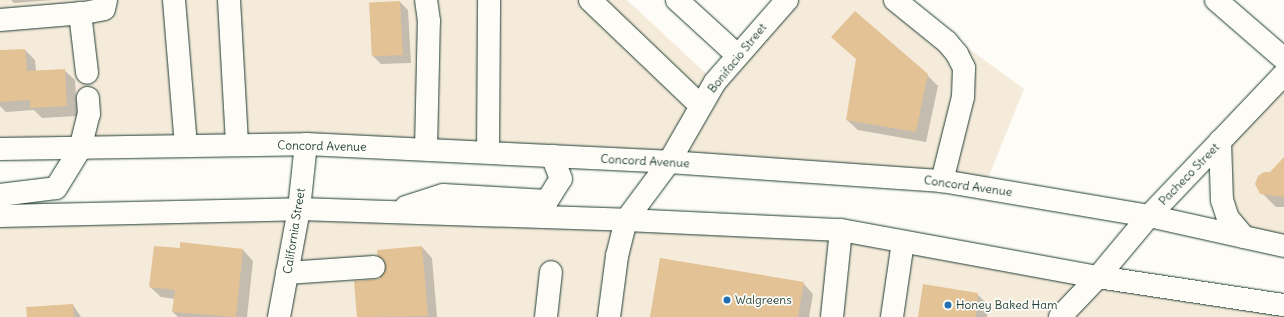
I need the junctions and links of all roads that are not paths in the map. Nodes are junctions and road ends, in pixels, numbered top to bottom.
1 (106, 0) edge
2 (174, 0) edge
3 (229, 0) edge
4 (426, 0) edge
5 (489, 0) edge
6 (590, 0) edge
7 (677, 0) edge
8 (787, 0) edge
9 (895, 0) edge
10 (1216, 0) edge
11 (80, 13) junction
12 (0, 20) edge
13 (737, 55) junction
14 (1284, 60) edge
15 (86, 73) dead end
16 (1284, 74) edge
17 (88, 98) dead end
18 (700, 105) junction
19 (1220, 141) junction
20 (306, 144) junction
21 (237, 145) junction
22 (186, 146) junction
23 (0, 149) edge
24 (80, 149) junction
25 (426, 150) junction
26 (488, 152) junction
27 (552, 156) junction
28 (669, 162) junction
29 (942, 181) junction
30 (0, 195) edge
31 (299, 210) junction
32 (392, 212) junction
33 (0, 216) edge
34 (1149, 216) junction
35 (626, 220) junction
36 (841, 230) junction
37 (1244, 237) junction
38 (904, 242) junction
39 (1284, 246) edge
40 (374, 267) dead end
41 (551, 272) dead end
42 (287, 273) junction
43 (1098, 277) junction
44 (1284, 304) edge
45 (279, 317) edge
46 (546, 317) edge
47 (609, 317) edge
48 (832, 317) edge
49 (892, 317) edge
50 (1060, 317) edge

1 - 11 main road
2 - 22 main road
3 - 21 main road
4 - 25 main road
5 - 26 main road
6 - 18 main road
7 - 13 main road
8 - 13 main road, Bonifacio Street
9 - 29 main road
10 - 14 main road
11 - 12 main road
11 - 15 main road
13 - 18 main road, Bonifacio Street
16 - 19 main road, Pacheco Street
17 - 24 main road
18 - 28 main road, Bonifacio Street
19 - 34 main road, Pacheco Street
19 - 37 main road
20 - 21 main road, Concord Avenue
20 - 25 main road, Concord Avenue
20 - 31 main road, California Street
21 - 22 main road, Concord Avenue
22 - 24 main road, Concord Avenue
23 - 24 main road, Concord Avenue
24 - 30 main road
25 - 26 main road, Concord Avenue
26 - 27 main road, Concord Avenue
27 - 28 main road, Concord Avenue
27 - 32 main road
28 - 29 main road, Concord Avenue
28 - 35 main road, Bonifacio Street
29 - 34 main road, Concord Avenue
31 - 32 main road
31 - 33 main road
31 - 42 main road, California Street
32 - 35 main road
34 - 37 main road, Concord Avenue
34 - 43 main road, Pacheco Street
35 - 36 main road
35 - 47 main road
36 - 38 main road
36 - 48 main road
37 - 39 main road, Concord Avenue
38 - 43 main road
38 - 49 main road
40 - 42 main road
41 - 46 main road
42 - 45 main road, California Street
43 - 44 main road
43 - 50 main road, Pacheco Street

